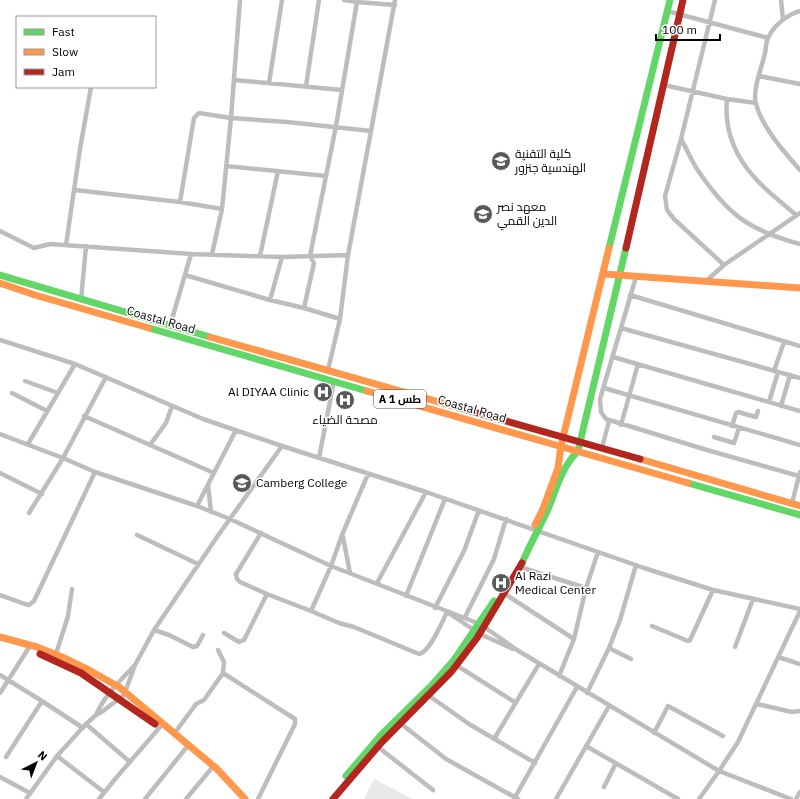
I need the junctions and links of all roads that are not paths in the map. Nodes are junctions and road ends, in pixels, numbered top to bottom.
1 (240, 0) edge
2 (282, 0) edge
3 (319, 0) edge
4 (344, 0) edge
5 (670, 0) edge
6 (683, 0) edge
7 (715, 0) edge
8 (781, 0) edge
9 (357, 2) junction
10 (395, 2) edge
11 (667, 11) junction
12 (800, 11) edge
13 (680, 15) junction
14 (782, 20) junction
15 (709, 22) junction
16 (768, 38) junction
17 (759, 76) junction
18 (234, 80) junction
19 (269, 83) junction
20 (800, 84) edge
21 (664, 85) junction
22 (306, 86) junction
23 (91, 88) edge
24 (342, 90) junction
25 (692, 91) junction
26 (727, 99) junction
27 (756, 103) junction
28 (231, 118) junction
29 (336, 126) junction
30 (371, 131) junction
31 (681, 140) junction
32 (226, 166) junction
33 (800, 170) edge
34 (278, 171) junction
35 (326, 176) junction
36 (75, 190) junction
37 (180, 202) junction
38 (222, 209) junction
39 (798, 214) edge
40 (0, 231) edge
41 (769, 235) junction
42 (800, 244) edge
43 (66, 245) junction
44 (86, 246) junction
45 (191, 254) junction
46 (212, 254) junction
47 (348, 255) junction
48 (260, 256) junction
49 (310, 256) junction
50 (282, 257) junction
51 (724, 265) junction
52 (0, 274) edge
53 (604, 274) junction
54 (185, 275) junction
55 (620, 276) junction
56 (636, 277) junction
57 (705, 282) junction
58 (0, 283) edge
59 (800, 288) edge
60 (630, 295) junction
61 (81, 300) junction
62 (270, 300) junction
63 (304, 308) junction
64 (340, 319) junction
65 (170, 326) junction
66 (621, 328) junction
67 (0, 340) edge
68 (784, 342) junction
69 (800, 346) edge
70 (613, 357) junction
71 (75, 364) junction
72 (638, 364) junction
73 (328, 370) junction
74 (776, 371) junction
75 (790, 375) junction
76 (106, 377) junction
77 (800, 378) edge
78 (25, 381) dead end
79 (334, 381) junction
80 (604, 388) junction
81 (12, 393) dead end
82 (58, 393) junction
83 (630, 395) junction
84 (769, 402) junction
85 (172, 406) junction
86 (781, 406) junction
87 (47, 411) junction
88 (758, 411) dead end
89 (800, 411) edge
90 (84, 416) junction
91 (609, 421) junction
92 (621, 425) junction
93 (732, 426) junction
94 (739, 428) junction
95 (236, 430) junction
96 (0, 434) edge
97 (563, 437) junction
98 (714, 438) dead end
99 (581, 442) junction
100 (28, 444) junction
101 (150, 445) junction
102 (800, 445) edge
103 (282, 446) junction
104 (561, 446) junction
105 (602, 448) junction
106 (578, 451) junction
107 (63, 458) junction
108 (319, 458) junction
109 (95, 472) junction
110 (0, 473) edge
111 (214, 474) junction
112 (368, 474) junction
113 (799, 474) edge
114 (208, 485) junction
115 (426, 492) junction
116 (42, 494) junction
117 (445, 499) junction
118 (792, 503) junction
119 (197, 506) junction
120 (800, 506) edge
121 (479, 510) junction
122 (211, 512) junction
123 (29, 513) dead end
124 (800, 515) edge
125 (230, 519) junction
126 (506, 519) junction
127 (536, 529) junction
128 (261, 532) junction
129 (137, 535) dead end
130 (342, 535) junction
131 (598, 552) junction
132 (198, 564) junction
133 (636, 565) junction
134 (332, 566) junction
135 (520, 567) junction
136 (350, 573) junction
137 (377, 583) junction
138 (586, 588) junction
139 (72, 589) dead end
140 (713, 590) junction
141 (268, 594) junction
142 (505, 594) junction
143 (0, 595) edge
144 (406, 596) junction
145 (753, 599) junction
146 (435, 608) junction
147 (800, 610) edge
148 (311, 611) junction
149 (448, 612) junction
150 (465, 617) junction
151 (652, 626) dead end
152 (480, 629) junction
153 (154, 630) junction
154 (224, 632) dead end
155 (203, 635) dead end
156 (0, 637) edge
157 (574, 639) junction
158 (0, 641) edge
159 (735, 647) dead end
160 (609, 648) junction
161 (28, 649) junction
162 (218, 650) dead end
163 (516, 650) junction
164 (56, 654) junction
165 (778, 657) junction
166 (631, 658) dead end
167 (539, 664) junction
168 (800, 664) edge
169 (135, 665) junction
170 (456, 665) junction
171 (223, 673) junction
172 (0, 675) edge
173 (559, 676) junction
174 (9, 680) junction
175 (116, 686) junction
176 (577, 687) junction
177 (125, 692) junction
178 (0, 693) edge
179 (110, 693) junction
180 (587, 693) junction
181 (428, 695) junction
182 (119, 700) junction
183 (42, 701) junction
184 (516, 702) junction
185 (757, 704) junction
186 (609, 706) junction
187 (800, 711) edge
188 (96, 715) junction
189 (400, 723) junction
190 (84, 726) junction
191 (160, 727) junction
192 (654, 733) junction
193 (174, 734) junction
194 (723, 736) dead end
195 (494, 739) junction
196 (586, 746) junction
197 (378, 747) junction
198 (186, 748) junction
199 (57, 756) junction
200 (6, 757) dead end
201 (130, 762) junction
202 (535, 763) junction
203 (616, 763) junction
204 (211, 769) junction
205 (720, 772) junction
206 (0, 777) edge
207 (604, 787) dead end
208 (433, 790) dead end
209 (104, 792) junction
210 (800, 792) edge
211 (30, 793) junction
212 (516, 798) edge
213 (26, 799) edge
214 (99, 799) edge
215 (145, 799) edge
216 (186, 799) edge
217 (240, 799) edge
218 (245, 799) edge
219 (258, 799) edge
220 (327, 799) edge
221 (333, 799) edge
222 (556, 799) edge
223 (678, 799) edge
224 (699, 799) edge
225 (791, 799) edge
226 (796, 799) edge

1 - 18 street
2 - 19 street
3 - 22 street
4 - 9 street
5 - 11 main road
6 - 13 main road
7 - 15 street
8 - 14 street
9 - 10 street
9 - 24 street
10 - 30 street
11 - 13 street
11 - 53 main road
12 - 14 street
13 - 15 street
13 - 21 main road
14 - 16 street
15 - 16 street
15 - 25 street
16 - 17 street
17 - 20 street
17 - 27 street
18 - 19 street
18 - 28 street
19 - 22 street
21 - 25 street
21 - 55 main road
22 - 24 street
23 - 36 street
24 - 29 street
25 - 26 street
25 - 31 street
26 - 27 street
26 - 39 street
27 - 33 street
28 - 29 street
28 - 32 street
28 - 37 street
29 - 30 street
29 - 35 street
30 - 47 street
31 - 41 street
31 - 51 street
32 - 34 street
32 - 38 street
34 - 35 street
34 - 48 street
35 - 49 street
36 - 37 street
36 - 43 street
37 - 38 street
38 - 46 street
39 - 41 street
40 - 43 street
41 - 42 street
41 - 51 street
43 - 44 street
44 - 45 street
44 - 61 street
45 - 46 street
45 - 54 street
46 - 48 street
47 - 49 street
47 - 64 street
48 - 50 street
49 - 50 street
49 - 63 street
50 - 62 street
51 - 57 street
52 - 61 main road, Coastal Road / A 1 طس
53 - 55 main road
53 - 97 main road
54 - 62 street
54 - 65 street
55 - 56 main road
55 - 99 main road
56 - 57 main road
56 - 60 street
57 - 59 main road
58 - 79 main road, Coastal Road / A 1 طس
60 - 66 street
60 - 68 street
61 - 65 main road, Coastal Road / A 1 طس
62 - 63 street
63 - 64 street
64 - 73 street
65 - 73 main road, Coastal Road / A 1 طس
66 - 70 street
66 - 74 street
67 - 71 street
68 - 69 street
68 - 74 street
70 - 72 street
70 - 80 street
71 - 76 street
71 - 82 street
72 - 83 street
72 - 84 street
73 - 97 main road, Coastal Road / A 1 طس
74 - 75 street
74 - 84 street
75 - 77 street
75 - 86 street
76 - 85 street
76 - 90 street
78 - 82 street
79 - 104 main road, Coastal Road / A 1 طس
79 - 108 street
80 - 83 street
80 - 91 street
81 - 87 street
82 - 87 street
83 - 92 street
83 - 93 street
84 - 86 street
85 - 95 street
85 - 101 street
86 - 89 street
87 - 100 street
88 - 93 street
90 - 101 street
90 - 107 street
91 - 92 street
91 - 105 street
92 - 113 street
93 - 94 street
94 - 98 street
94 - 102 street
95 - 103 street
95 - 111 street
96 - 100 street
97 - 99 main road, Coastal Road / A 1 طس
97 - 104 main road
99 - 105 main road, Coastal Road / A 1 طس
99 - 106 main road
100 - 107 street
101 - 111 street
103 - 108 street
103 - 125 street
104 - 106 main road, Coastal Road / A 1 طس
104 - 127 main road
105 - 118 main road, Coastal Road / A 1 طس
106 - 124 main road, Coastal Road / A 1 طس
106 - 127 main road
107 - 109 street
107 - 116 street
108 - 112 street
109 - 119 street
109 - 143 street
110 - 116 street
111 - 114 street
112 - 115 street
112 - 130 street
113 - 118 street
114 - 119 street
114 - 122 street
115 - 117 street
115 - 137 street
116 - 123 street
117 - 121 street
117 - 144 street
118 - 120 main road, Coastal Road / A 1 طس
119 - 122 street
121 - 126 street
121 - 146 street
122 - 125 street
125 - 128 street
125 - 132 street
126 - 127 street
126 - 150 street
127 - 131 street
127 - 135 main road
127 - 152 main road
128 - 134 street
128 - 141 street
129 - 132 street
130 - 134 street
130 - 136 street
131 - 133 street
131 - 138 street
132 - 153 street
133 - 140 street
133 - 160 street
134 - 136 street
134 - 148 street
135 - 138 street
135 - 142 main road
136 - 137 street
137 - 144 street
138 - 157 street
139 - 164 street
140 - 145 street
140 - 151 street
141 - 148 street
141 - 154 street
142 - 152 main road
142 - 157 street
144 - 146 street
145 - 147 street
145 - 159 street
146 - 149 street
147 - 165 street
148 - 149 street
149 - 150 street
149 - 152 street
150 - 152 street
152 - 163 street
152 - 163 street
152 - 170 main road
152 - 220 main road
153 - 155 street
153 - 169 street
156 - 164 main road
157 - 173 street
158 - 161 main road
160 - 166 street
160 - 180 street
161 - 174 street
161 - 179 main road
162 - 171 street
163 - 167 street
164 - 175 main road
165 - 168 street
165 - 185 street
167 - 173 street
167 - 184 street
169 - 175 street
169 - 177 street
170 - 181 main road
170 - 184 street
171 - 193 street
171 - 219 street
172 - 174 street
173 - 176 street
174 - 178 street
174 - 183 street
175 - 177 main road
175 - 179 street
176 - 180 street
176 - 202 street
177 - 182 street
177 - 193 main road
179 - 182 main road
179 - 188 street
180 - 186 street
181 - 189 main road
181 - 195 street
182 - 188 street
182 - 191 main road
183 - 190 street
183 - 200 street
184 - 195 street
185 - 187 street
185 - 205 street
186 - 192 street
186 - 196 street
188 - 190 street
189 - 197 main road
189 - 212 street
190 - 199 street
190 - 201 street
191 - 198 main road
191 - 201 street
192 - 194 street
192 - 205 street
193 - 218 main road
195 - 202 street
196 - 203 street
196 - 222 street
197 - 208 street
197 - 221 main road
198 - 204 main road
198 - 215 street
199 - 209 street
199 - 211 street
201 - 209 street
202 - 212 street
203 - 207 street
203 - 223 street
204 - 216 street
204 - 217 main road
205 - 224 street
205 - 225 street
206 - 211 street
209 - 214 street
210 - 226 street
211 - 213 street

